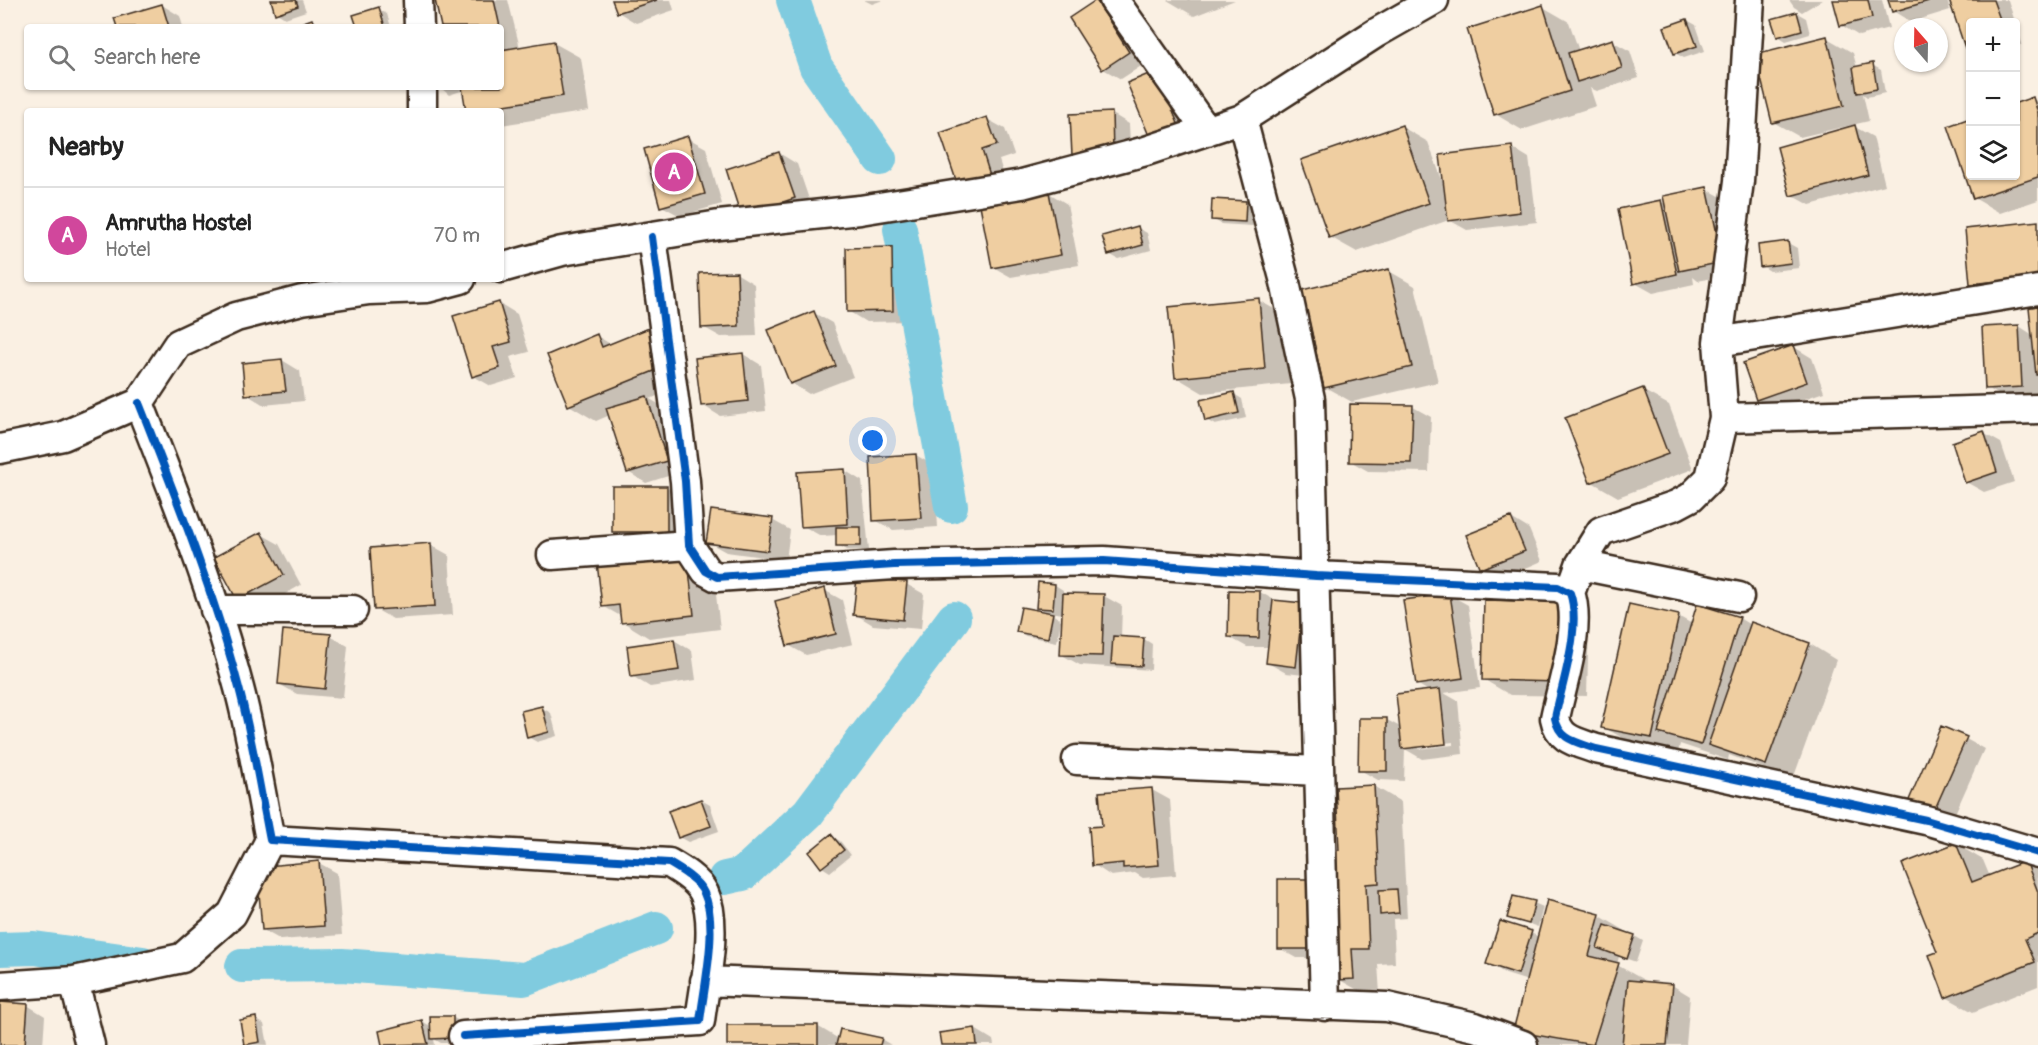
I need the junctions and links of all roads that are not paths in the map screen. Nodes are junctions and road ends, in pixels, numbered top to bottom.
1 (418, 0) edge
2 (1114, 0) edge
3 (1434, 0) edge
4 (1750, 0) edge
5 (419, 24) edge
6 (422, 90) edge
7 (422, 108) edge
8 (1242, 119) junction
9 (1208, 131) junction
10 (652, 237) junction
11 (504, 267) edge
12 (427, 284) edge
13 (2038, 290) edge
14 (1718, 342) junction
15 (139, 403) junction
16 (2038, 409) edge
17 (1724, 418) junction
18 (0, 449) edge
19 (689, 545) junction
20 (552, 555) dead end
21 (1580, 566) junction
22 (1316, 576) junction
23 (1570, 593) junction
24 (1739, 597) dead end
25 (215, 610) junction
26 (352, 610) dead end
27 (1077, 760) dead end
28 (1319, 771) junction
29 (270, 840) junction
30 (2038, 853) edge
31 (74, 981) junction
32 (705, 981) junction
33 (0, 986) edge
34 (1325, 1006) junction
35 (699, 1033) edge
36 (463, 1036) dead end
37 (90, 1045) edge
38 (1523, 1045) edge

1 - 5 street
2 - 9 street
3 - 8 street
4 - 14 street
6 - 7 street
8 - 9 street
8 - 22 street
9 - 10 street
10 - 11 street
10 - 19 street
12 - 15 street
13 - 14 street
14 - 17 street
15 - 18 street
15 - 25 street
16 - 17 street
17 - 21 street
19 - 20 street
19 - 22 street
21 - 23 street
21 - 24 street
22 - 23 street
22 - 28 street
23 - 30 street
25 - 26 street
25 - 29 street
27 - 28 street
28 - 34 street
29 - 31 street
29 - 32 street
31 - 33 street
31 - 37 street
32 - 34 street
32 - 35 street
34 - 38 street
35 - 36 street

